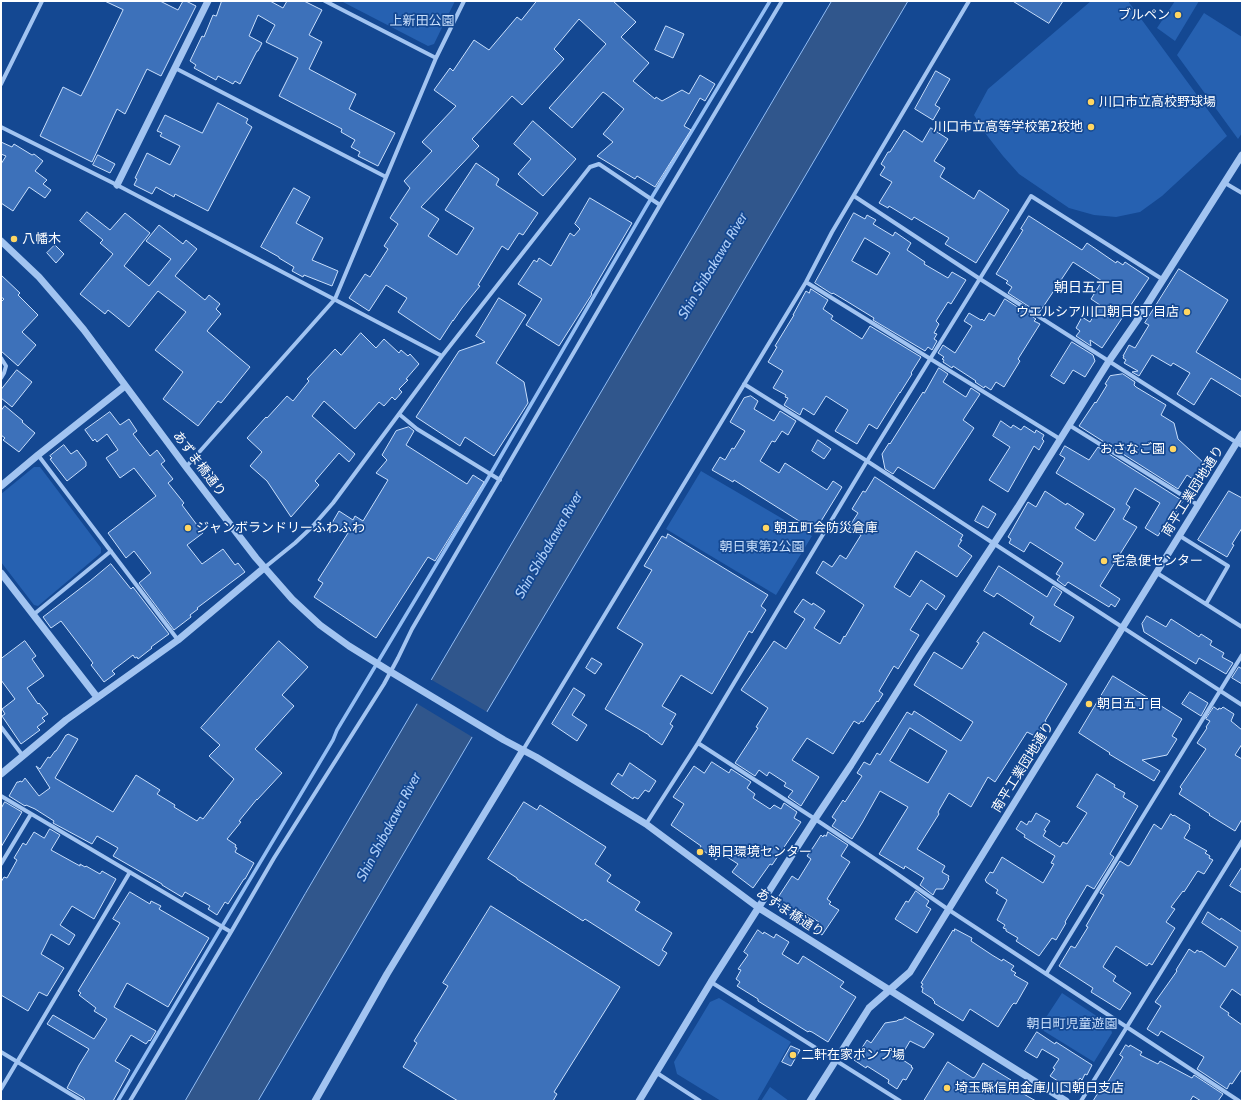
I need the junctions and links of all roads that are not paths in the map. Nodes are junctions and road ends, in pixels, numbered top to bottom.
1 (42, 1) edge
2 (208, 1) edge
3 (325, 1) edge
4 (464, 1) edge
5 (782, 1) edge
6 (969, 1) edge
7 (436, 58) junction
8 (175, 68) junction
9 (1, 84) edge
10 (1, 127) edge
11 (1242, 155) edge
12 (386, 177) junction
13 (1225, 182) junction
14 (117, 185) junction
15 (1242, 194) edge
16 (854, 196) junction
17 (660, 205) junction
18 (1, 241) edge
19 (980, 279) junction
20 (1162, 279) junction
21 (806, 282) junction
22 (334, 299) junction
23 (442, 356) junction
24 (1, 358) edge
25 (930, 360) junction
26 (1109, 361) junction
27 (1, 378) edge
28 (744, 384) junction
29 (125, 386) junction
30 (399, 414) junction
31 (1069, 425) junction
32 (1242, 434) edge
33 (1060, 439) junction
34 (1239, 445) edge
35 (38, 454) junction
36 (867, 460) junction
37 (186, 467) junction
38 (500, 480) junction
39 (1, 486) edge
40 (1198, 505) junction
41 (1180, 536) junction
42 (994, 543) junction
43 (111, 551) junction
44 (264, 568) junction
45 (1, 573) edge
46 (1157, 573) junction
47 (1206, 604) junction
48 (33, 615) junction
49 (1242, 627) edge
50 (1123, 628) junction
51 (178, 640) junction
52 (1242, 655) edge
53 (391, 672) junction
54 (1220, 690) junction
55 (97, 697) junction
56 (1242, 704) edge
57 (1, 727) edge
58 (698, 743) junction
59 (523, 750) junction
60 (23, 756) junction
61 (1, 774) edge
62 (1, 796) edge
63 (31, 814) junction
64 (816, 819) junction
65 (646, 824) junction
66 (1242, 841) edge
67 (1, 864) edge
68 (130, 872) junction
69 (759, 908) junction
70 (949, 910) junction
71 (231, 932) junction
72 (1046, 974) junction
73 (711, 982) junction
74 (889, 990) junction
75 (1127, 1027) junction
76 (1, 1052) edge
77 (835, 1060) junction
78 (17, 1062) junction
79 (657, 1073) junction
80 (1, 1089) edge
81 (1242, 1096) edge
82 (82, 1101) edge
83 (130, 1101) edge
84 (315, 1101) edge
85 (639, 1101) edge
86 (700, 1101) edge
87 (810, 1101) edge
88 (900, 1101) edge
89 (1066, 1101) edge
90 (1080, 1101) edge
91 (1239, 1101) edge

1 - 9 street
2 - 8 street
3 - 7 street
4 - 7 street
5 - 17 street
6 - 16 street
7 - 12 street
8 - 12 street
8 - 14 street
10 - 14 street
11 - 13 street
12 - 22 street
13 - 15 street
13 - 20 street
14 - 22 street
16 - 19 street
16 - 21 street
17 - 23 street
17 - 38 street
18 - 29 street, あずま橋通り
19 - 20 street
19 - 25 street
19 - 26 street
20 - 26 street
21 - 25 street
21 - 28 street
22 - 23 street
22 - 37 street
23 - 30 street
24 - 27 street
25 - 33 street
25 - 36 street
26 - 31 street
26 - 34 street
28 - 36 street
28 - 59 street
29 - 35 street
29 - 37 street, あずま橋通り
30 - 38 street
30 - 44 street
31 - 33 street
31 - 40 street
32 - 34 street, 南平工業団地通り
33 - 42 street
34 - 40 street, 南平工業団地通り
35 - 39 street
35 - 43 street
36 - 42 street
36 - 58 street
37 - 44 street, あずま橋通り
38 - 53 street
40 - 41 street, 南平工業団地通り
41 - 46 street, 南平工業団地通り
41 - 47 street
42 - 50 street
42 - 64 street
43 - 48 street
43 - 51 street
44 - 51 street
44 - 53 street, あずま橋通り
45 - 48 street
46 - 47 street
46 - 50 street, 南平工業団地通り
47 - 49 street
48 - 55 street
50 - 54 street
50 - 70 street, 南平工業団地通り
51 - 55 street
52 - 54 street
53 - 59 street, あずま橋通り
53 - 71 street
54 - 56 street
54 - 72 street
55 - 60 street
57 - 60 street
58 - 64 street
58 - 65 street
59 - 65 street, あずま橋通り
59 - 84 street
60 - 61 street
62 - 63 street
63 - 67 street
63 - 68 street
64 - 69 street
64 - 70 street
65 - 69 street, あずま橋通り
66 - 75 street
68 - 71 street
68 - 78 street
69 - 73 street
69 - 74 street, あずま橋通り
70 - 72 street
70 - 74 street, 南平工業団地通り
71 - 83 street
72 - 75 street
73 - 77 street
73 - 79 street
74 - 77 street, 南平工業団地通り
74 - 89 street, あずま橋通り
75 - 90 street
75 - 91 street
76 - 78 street
77 - 87 street, 南平工業団地通り
77 - 88 street
78 - 80 street
78 - 82 street
79 - 85 street
79 - 86 street
81 - 91 street

